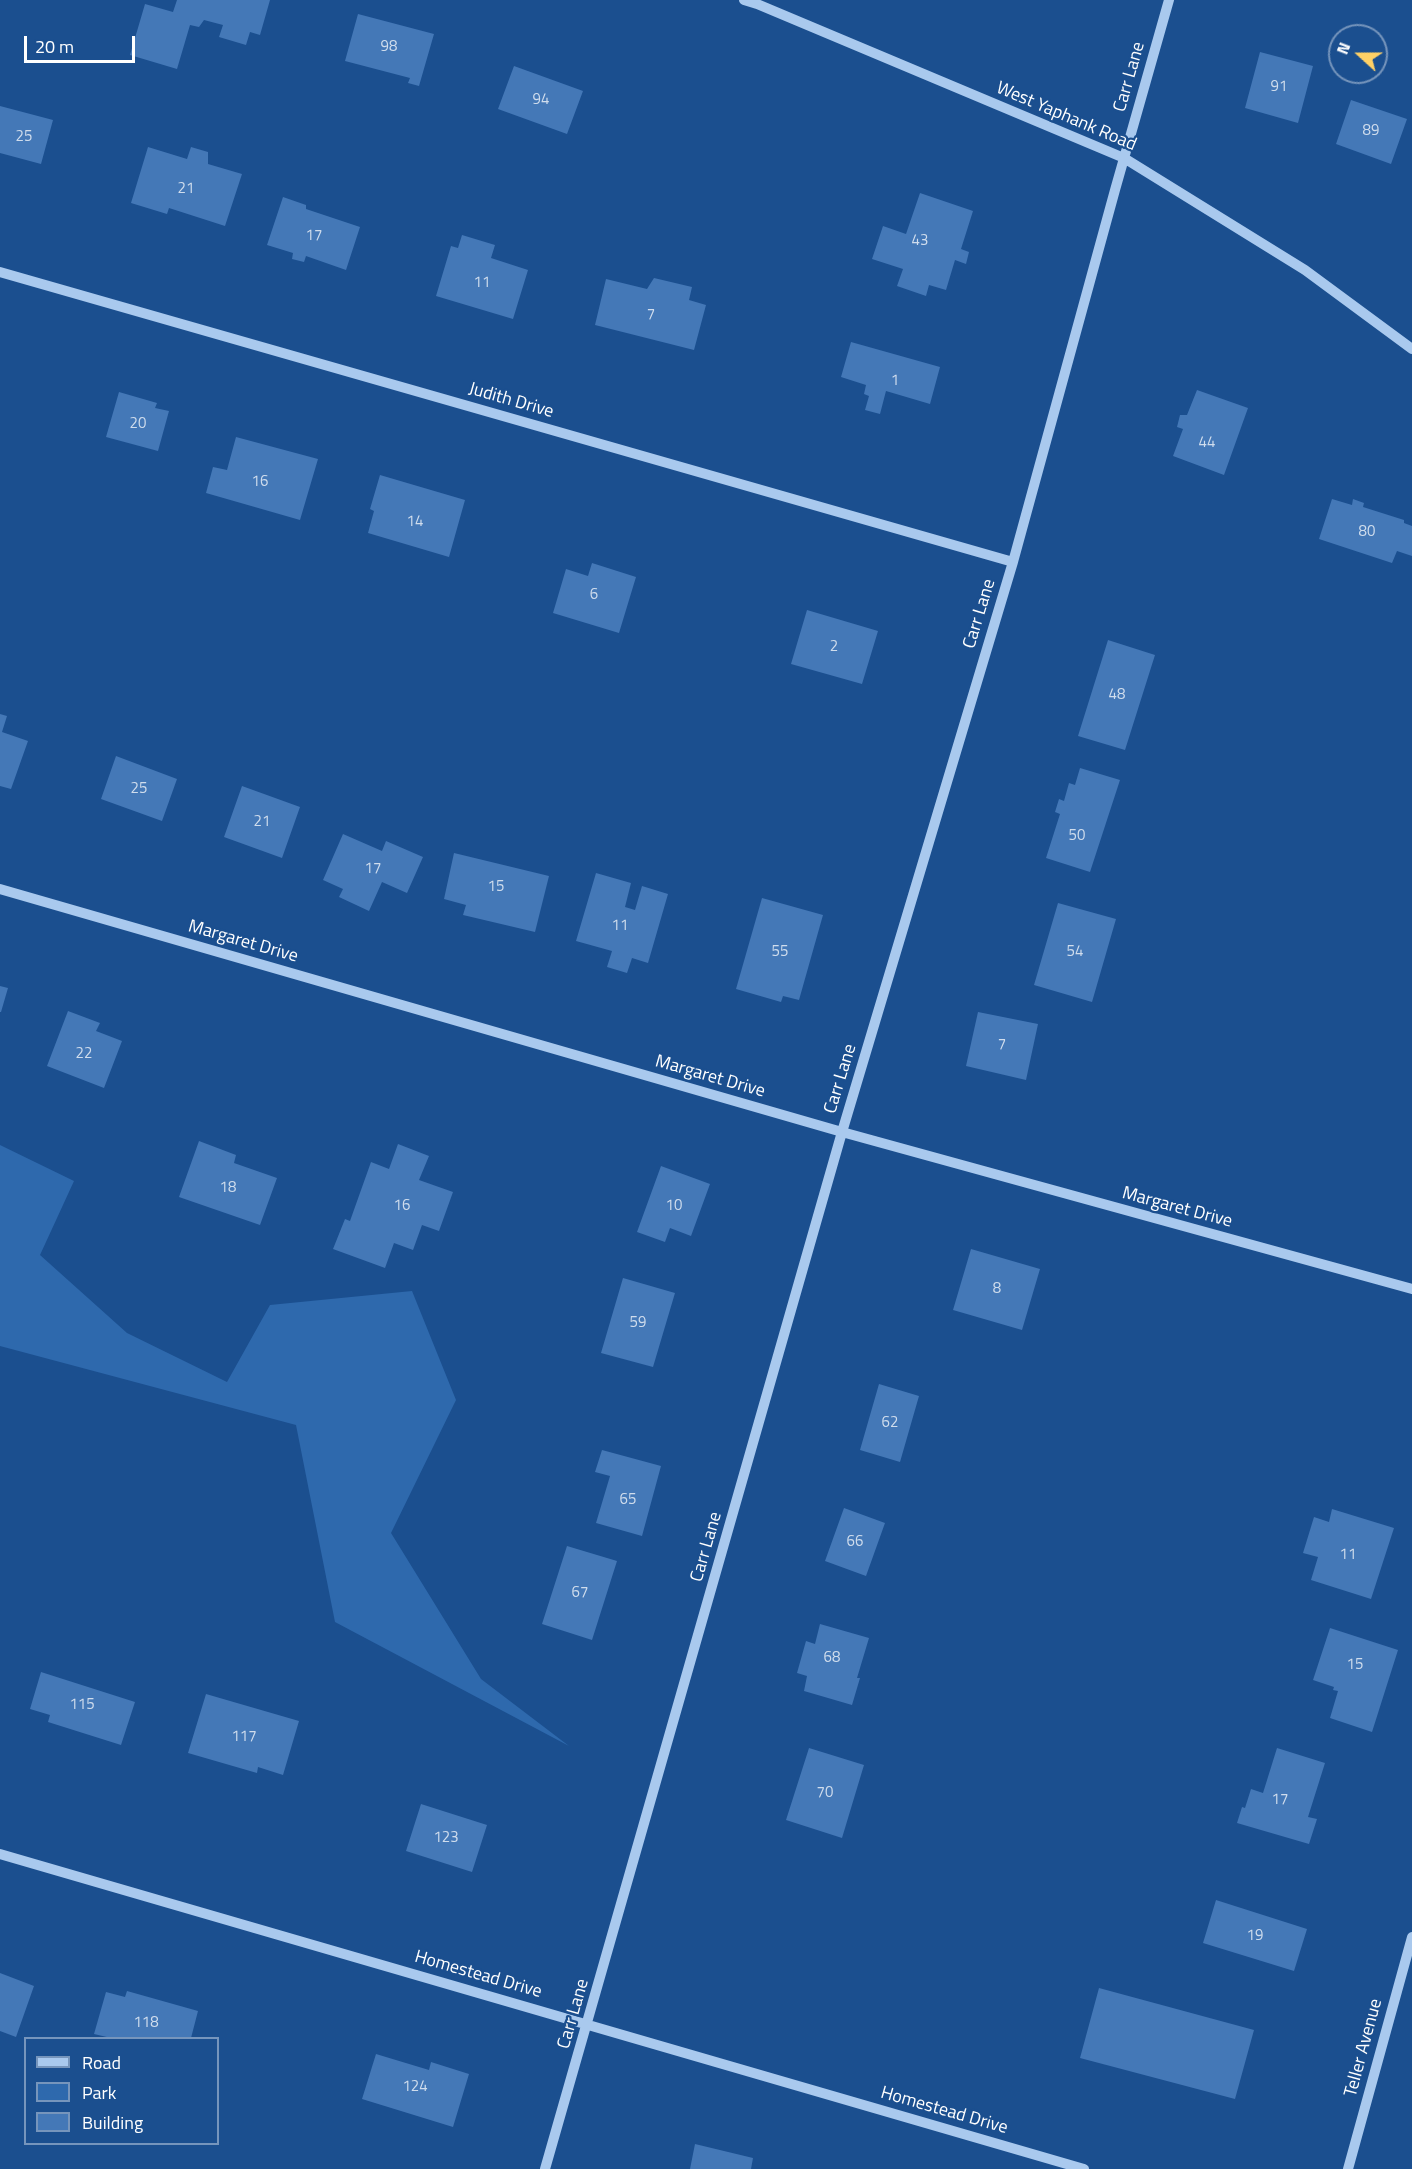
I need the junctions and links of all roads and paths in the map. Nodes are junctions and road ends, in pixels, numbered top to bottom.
1 (744, 0) edge
2 (1169, 0) edge
3 (1124, 158) junction
4 (0, 272) edge
5 (1412, 349) edge
6 (1013, 562) junction
7 (0, 889) edge
8 (842, 1132) junction
9 (1412, 1289) edge
10 (0, 1854) edge
11 (1412, 1937) edge
12 (588, 2025) junction
13 (545, 2169) edge
14 (1084, 2169) edge
15 (1348, 2169) edge

1 - 3 street, West Yaphank Road
2 - 3 street, Carr Lane
3 - 5 street, West Yaphank Road
3 - 6 street, Carr Lane
4 - 6 street, Judith Drive
6 - 8 street, Carr Lane
7 - 8 street, Margaret Drive
8 - 9 street, Margaret Drive
8 - 12 street, Carr Lane
10 - 12 street, Homestead Drive
11 - 15 street, Teller Avenue
12 - 13 street, Carr Lane
12 - 14 street, Homestead Drive

